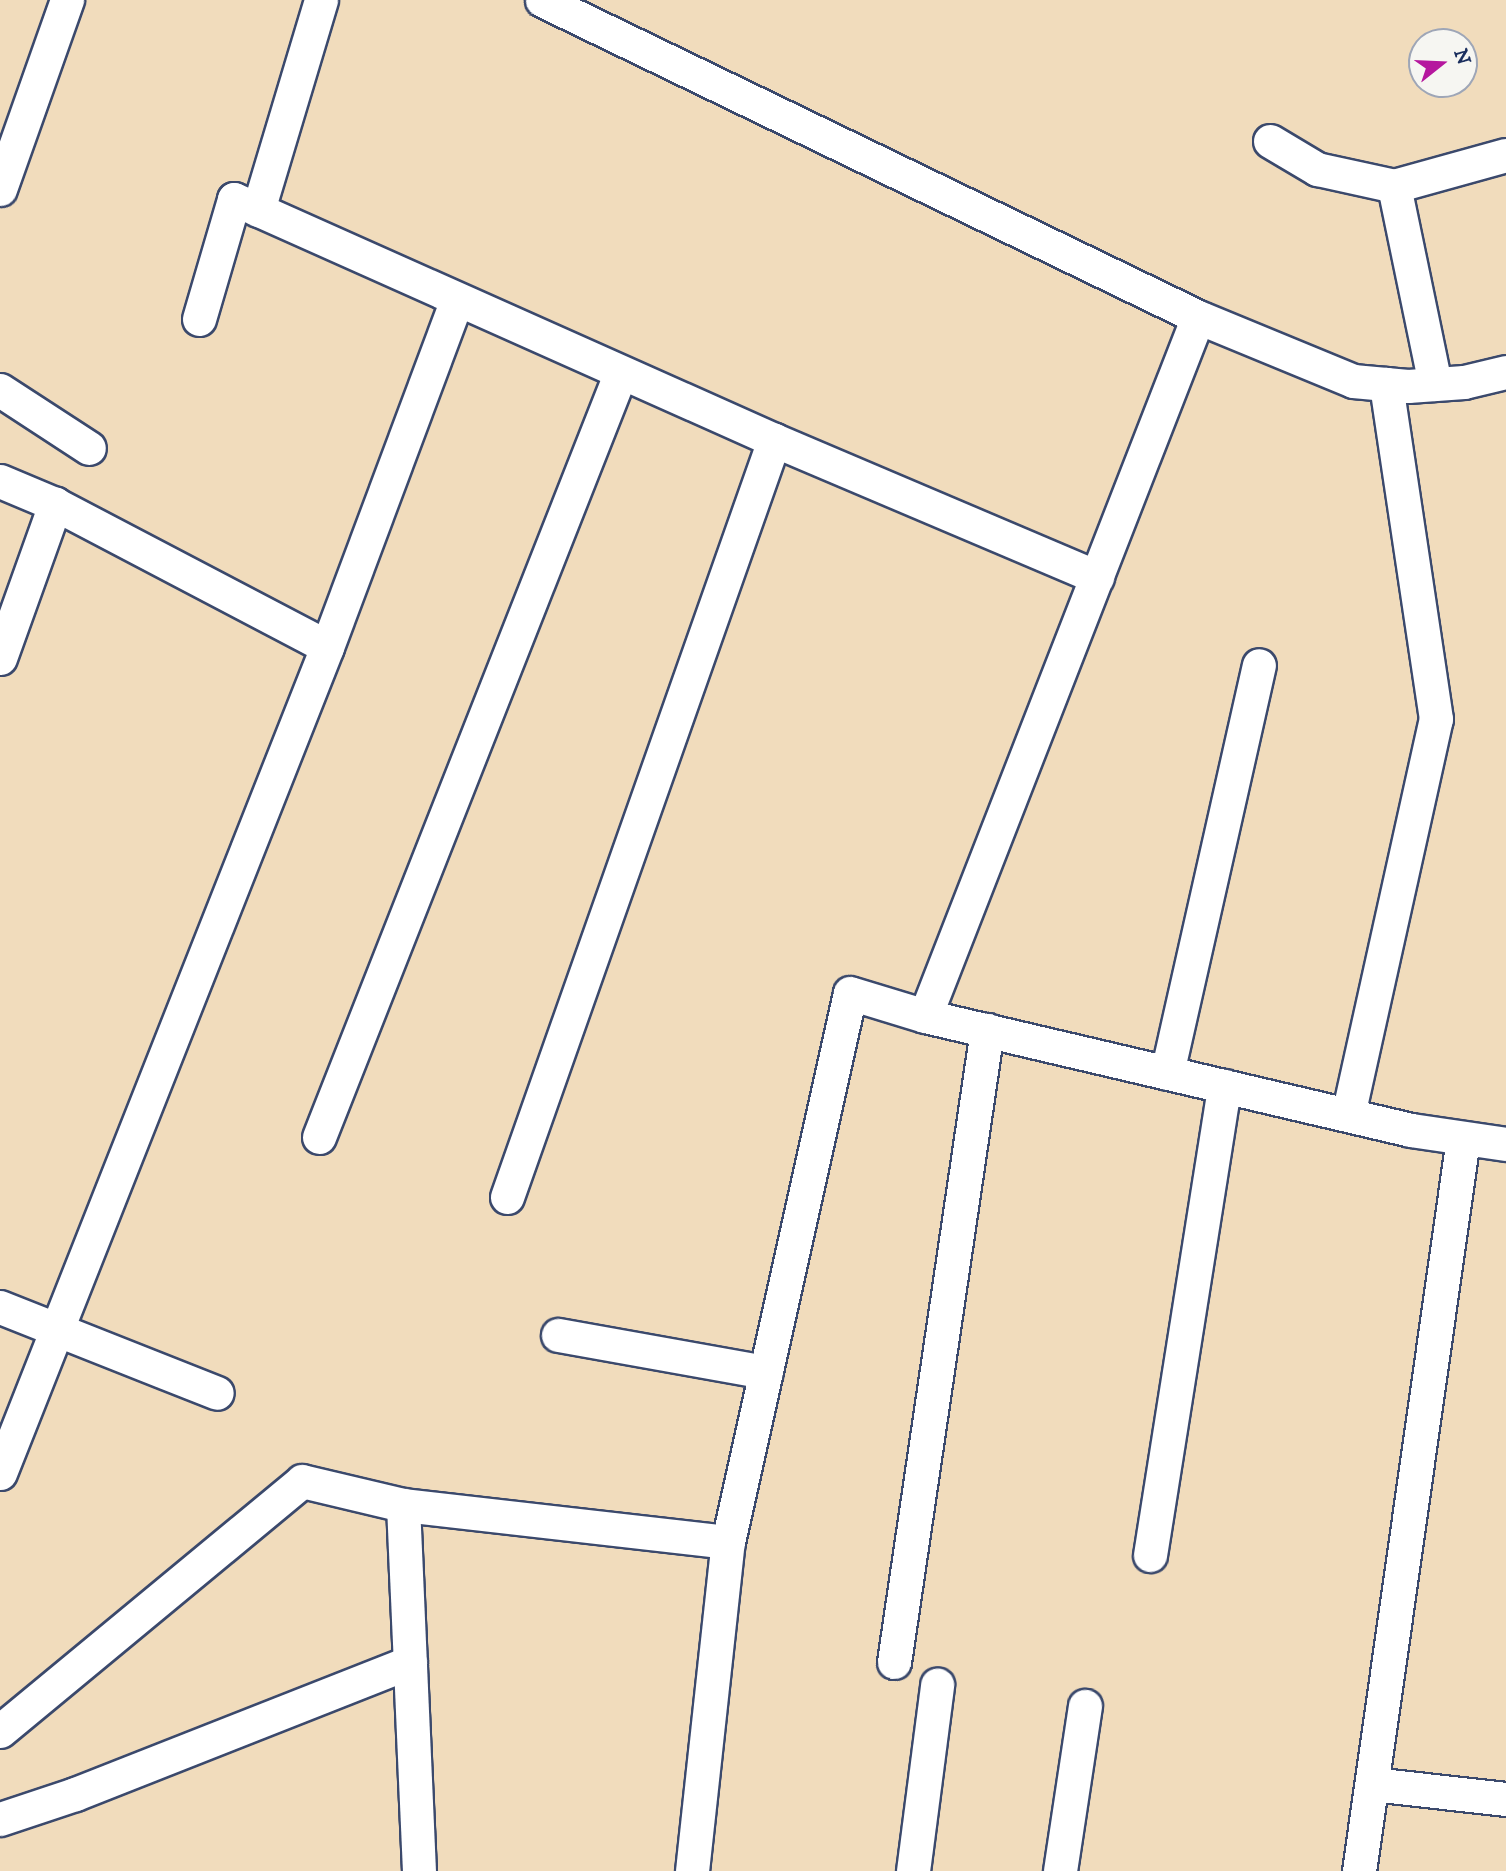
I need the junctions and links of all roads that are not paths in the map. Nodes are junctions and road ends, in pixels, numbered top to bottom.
1 (67, 0) edge
2 (321, 0) edge
3 (542, 0) edge
4 (1270, 141) dead end
5 (1506, 155) edge
6 (2, 178) edge
7 (1394, 186) junction
8 (258, 210) junction
9 (457, 299) junction
10 (1198, 317) junction
11 (199, 319) dead end
12 (621, 372) junction
13 (1506, 372) edge
14 (1386, 384) junction
15 (1435, 384) junction
16 (0, 390) edge
17 (775, 440) junction
18 (89, 448) dead end
19 (0, 481) edge
20 (55, 504) junction
21 (1097, 577) junction
22 (327, 647) junction
23 (0, 658) edge
24 (1259, 666) dead end
25 (925, 1016) junction
26 (987, 1030) junction
27 (1167, 1073) junction
28 (1224, 1086) junction
29 (1348, 1115) junction
30 (319, 1137) dead end
31 (1463, 1138) junction
32 (1506, 1142) edge
33 (507, 1197) dead end
34 (0, 1307) edge
35 (56, 1331) junction
36 (558, 1335) dead end
37 (765, 1372) junction
38 (217, 1393) dead end
39 (0, 1473) edge
40 (403, 1504) junction
41 (728, 1542) junction
42 (1150, 1555) dead end
43 (410, 1662) junction
44 (894, 1662) dead end
45 (937, 1685) dead end
46 (1085, 1706) dead end
47 (0, 1731) edge
48 (1372, 1784) junction
49 (1506, 1799) edge
50 (0, 1819) edge
51 (419, 1871) edge
52 (692, 1871) edge
53 (914, 1871) edge
54 (1060, 1871) edge
55 (1359, 1871) edge

1 - 6 street
2 - 8 street
3 - 10 street
4 - 7 street
5 - 7 street
7 - 15 street
8 - 9 street
8 - 11 street
9 - 12 street
9 - 22 street
10 - 14 street
10 - 21 street
12 - 17 street
12 - 30 street
13 - 15 street
14 - 15 street
14 - 29 street
16 - 18 street
17 - 21 street
17 - 33 street
19 - 20 street
20 - 22 street
20 - 23 street
21 - 25 street
22 - 35 street
24 - 27 street
25 - 26 street
25 - 37 street
26 - 27 street
26 - 44 street
27 - 28 street
28 - 29 street
28 - 42 street
29 - 31 street
31 - 32 street
31 - 48 street
34 - 35 street
35 - 38 street
35 - 39 street
36 - 37 street
37 - 41 street
40 - 41 street
40 - 43 street
40 - 47 street
41 - 52 street
43 - 50 street
43 - 51 street
45 - 53 street
46 - 54 street
48 - 49 street
48 - 55 street

